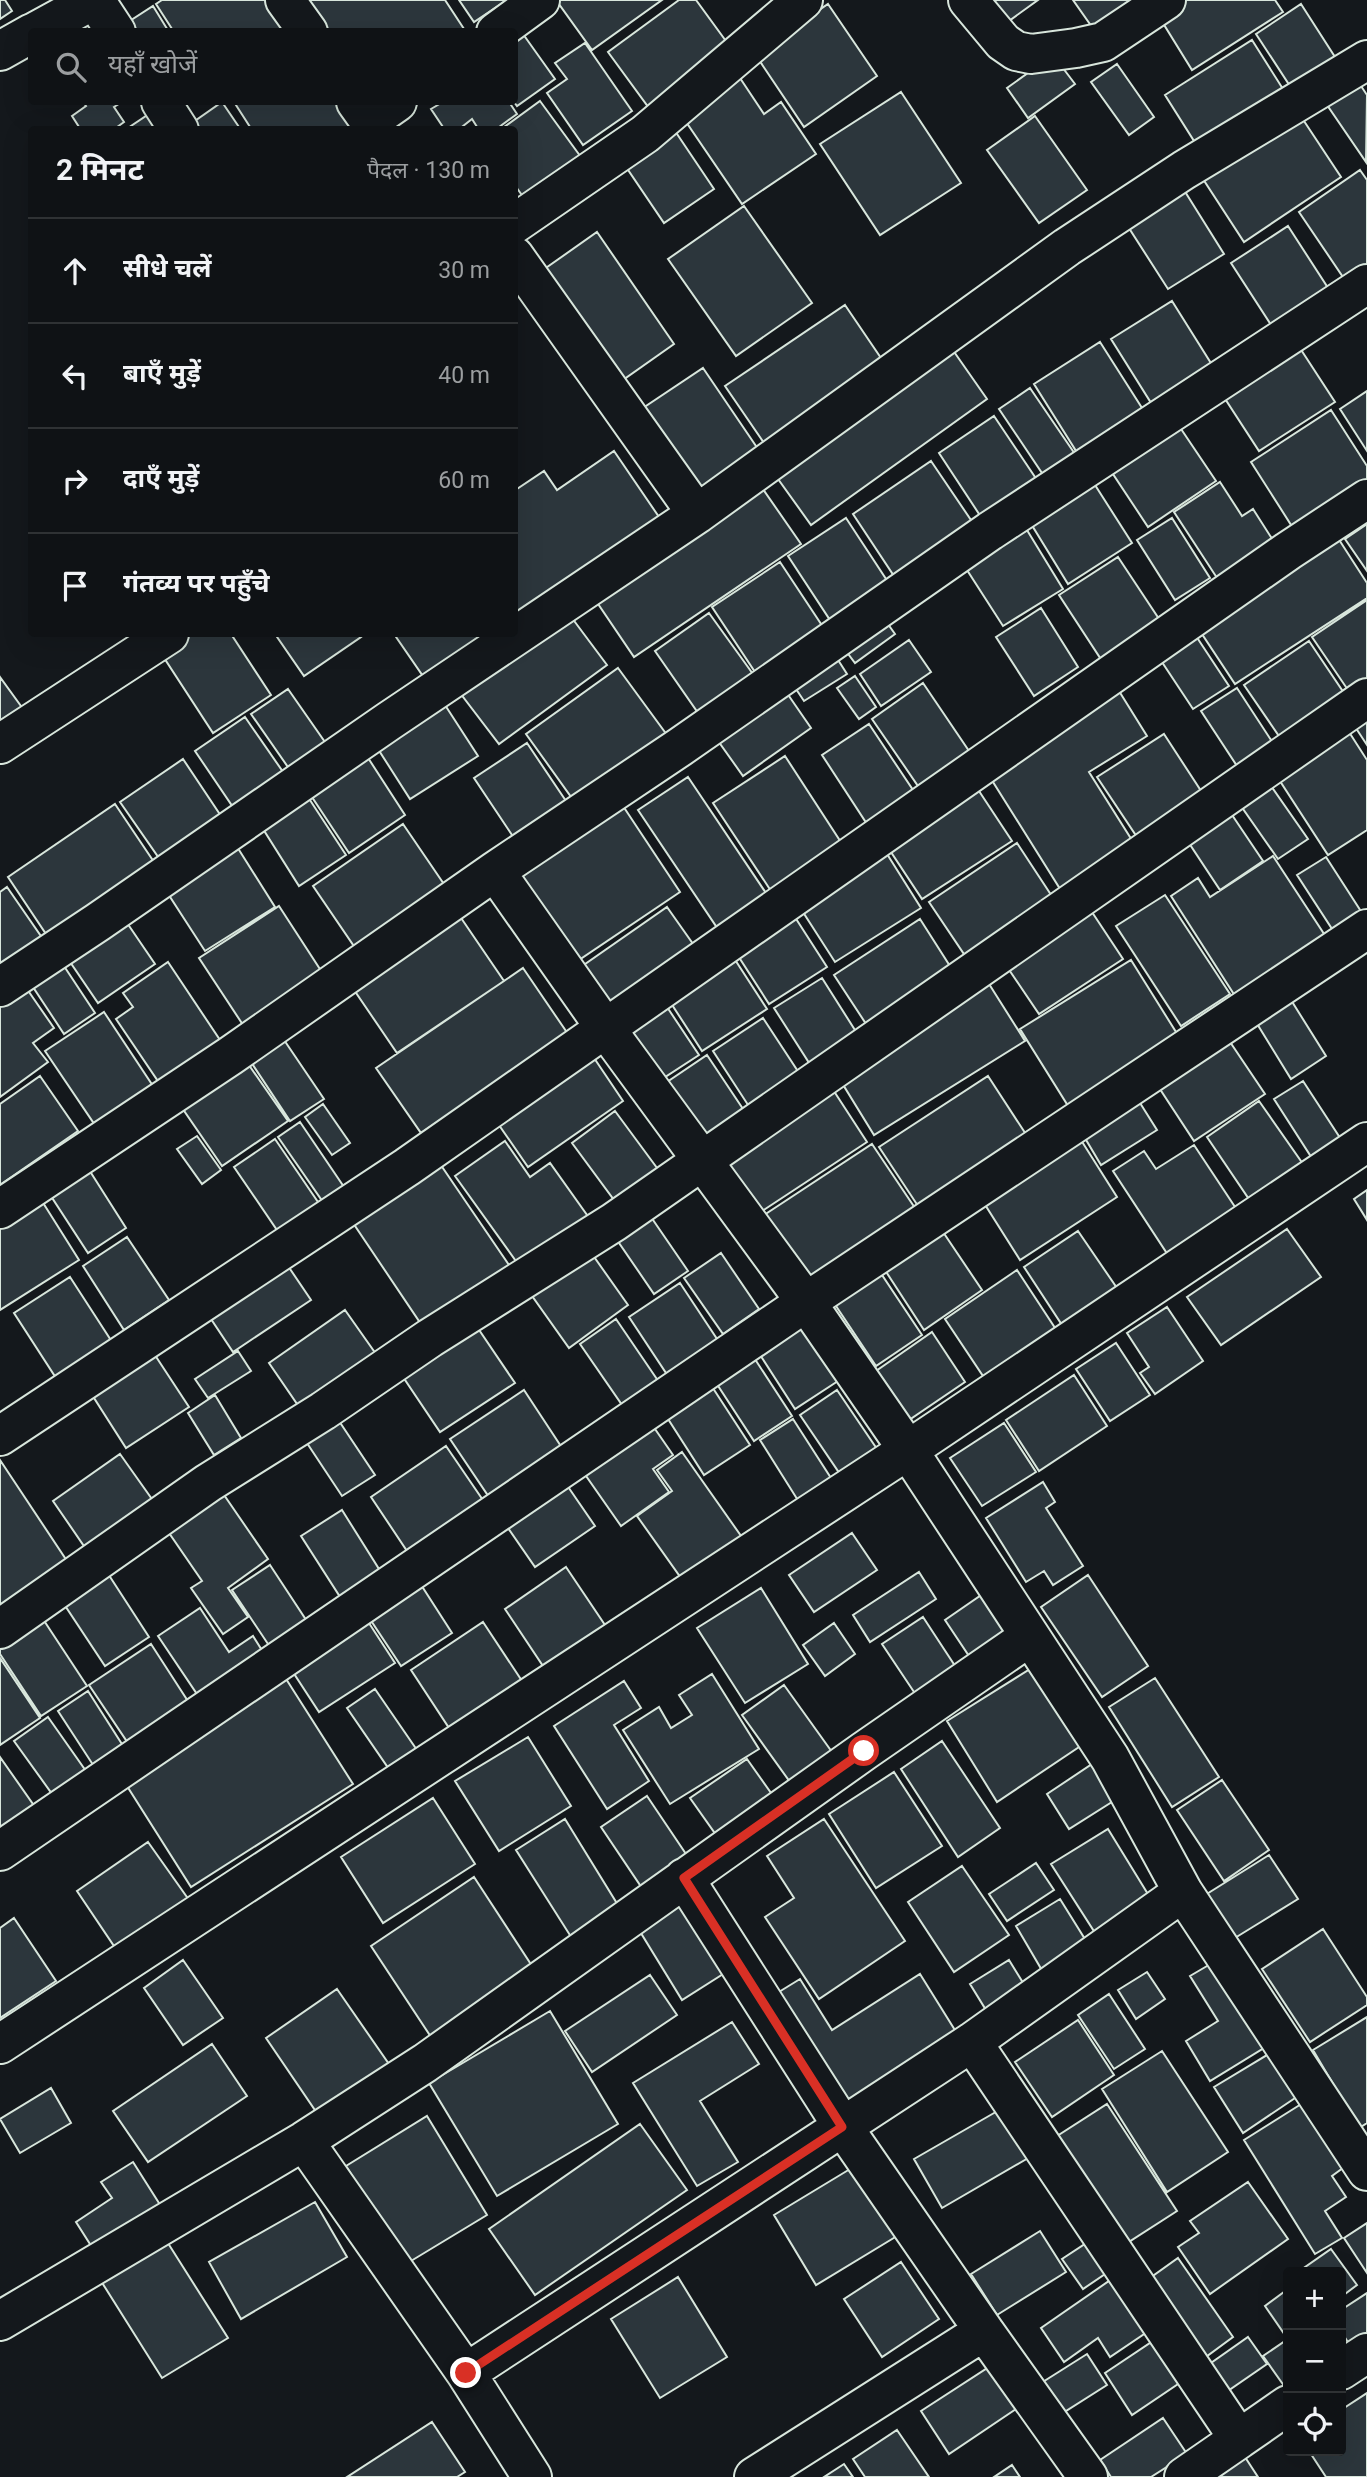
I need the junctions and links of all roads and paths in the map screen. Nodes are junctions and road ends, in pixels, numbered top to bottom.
1 (94, 0) edge
2 (285, 0) edge
3 (540, 0) edge
4 (803, 0) edge
5 (968, 0) edge
6 (1166, 0) edge
7 (41, 28) edge
8 (113, 28) edge
9 (304, 28) edge
10 (502, 28) edge
11 (28, 35) edge
12 (0, 51) edge
13 (1367, 60) edge
14 (163, 105) edge
15 (176, 126) edge
16 (518, 221) edge
17 (518, 262) edge
18 (1367, 284) edge
19 (1367, 499) edge
20 (697, 514) junction
21 (518, 634) edge
22 (164, 637) edge
23 (514, 637) edge
24 (1367, 698) edge
25 (0, 744) edge
26 (495, 871) junction
27 (1367, 929) edge
28 (0, 988) edge
29 (606, 1029) junction
30 (1367, 1142) edge
31 (703, 1158) junction
32 (0, 1209) edge
33 (806, 1302) junction
34 (0, 1436) edge
35 (908, 1450) junction
36 (0, 1629) edge
37 (1029, 1637) junction
38 (0, 1851) edge
39 (684, 1878) junction
40 (1183, 1892) junction
41 (972, 2042) junction
42 (0, 2044) edge
43 (842, 2127) junction
44 (304, 2141) junction
45 (1367, 2171) edge
46 (0, 2320) edge
47 (984, 2331) junction
48 (1367, 2353) edge
49 (1346, 2367) edge
50 (466, 2373) junction
51 (1283, 2408) edge
52 (1239, 2439) junction
53 (532, 2477) edge
54 (754, 2477) edge
55 (1088, 2477) edge
56 (1184, 2477) edge

1 - 7 street
1 - 8 street
2 - 9 street
3 - 10 street
4 - 16 street
5 - 6 street
11 - 12 street
13 - 20 street
14 - 15 street
17 - 20 street
18 - 26 street
19 - 29 street
20 - 21 street
22 - 25 street
23 - 28 street
24 - 31 street
26 - 29 street
26 - 32 street
27 - 33 street
29 - 31 street
29 - 34 street
30 - 35 street
31 - 33 street
31 - 36 street
33 - 35 street
33 - 38 street
35 - 37 street
35 - 42 street
37 - 39 street
37 - 40 street
39 - 43 street
39 - 44 street
40 - 41 street
40 - 45 street
41 - 43 street
41 - 52 street
43 - 47 street
43 - 50 street
44 - 46 street
44 - 50 street
47 - 54 street
47 - 55 street
48 - 49 street
50 - 53 street
51 - 52 street
52 - 56 street

